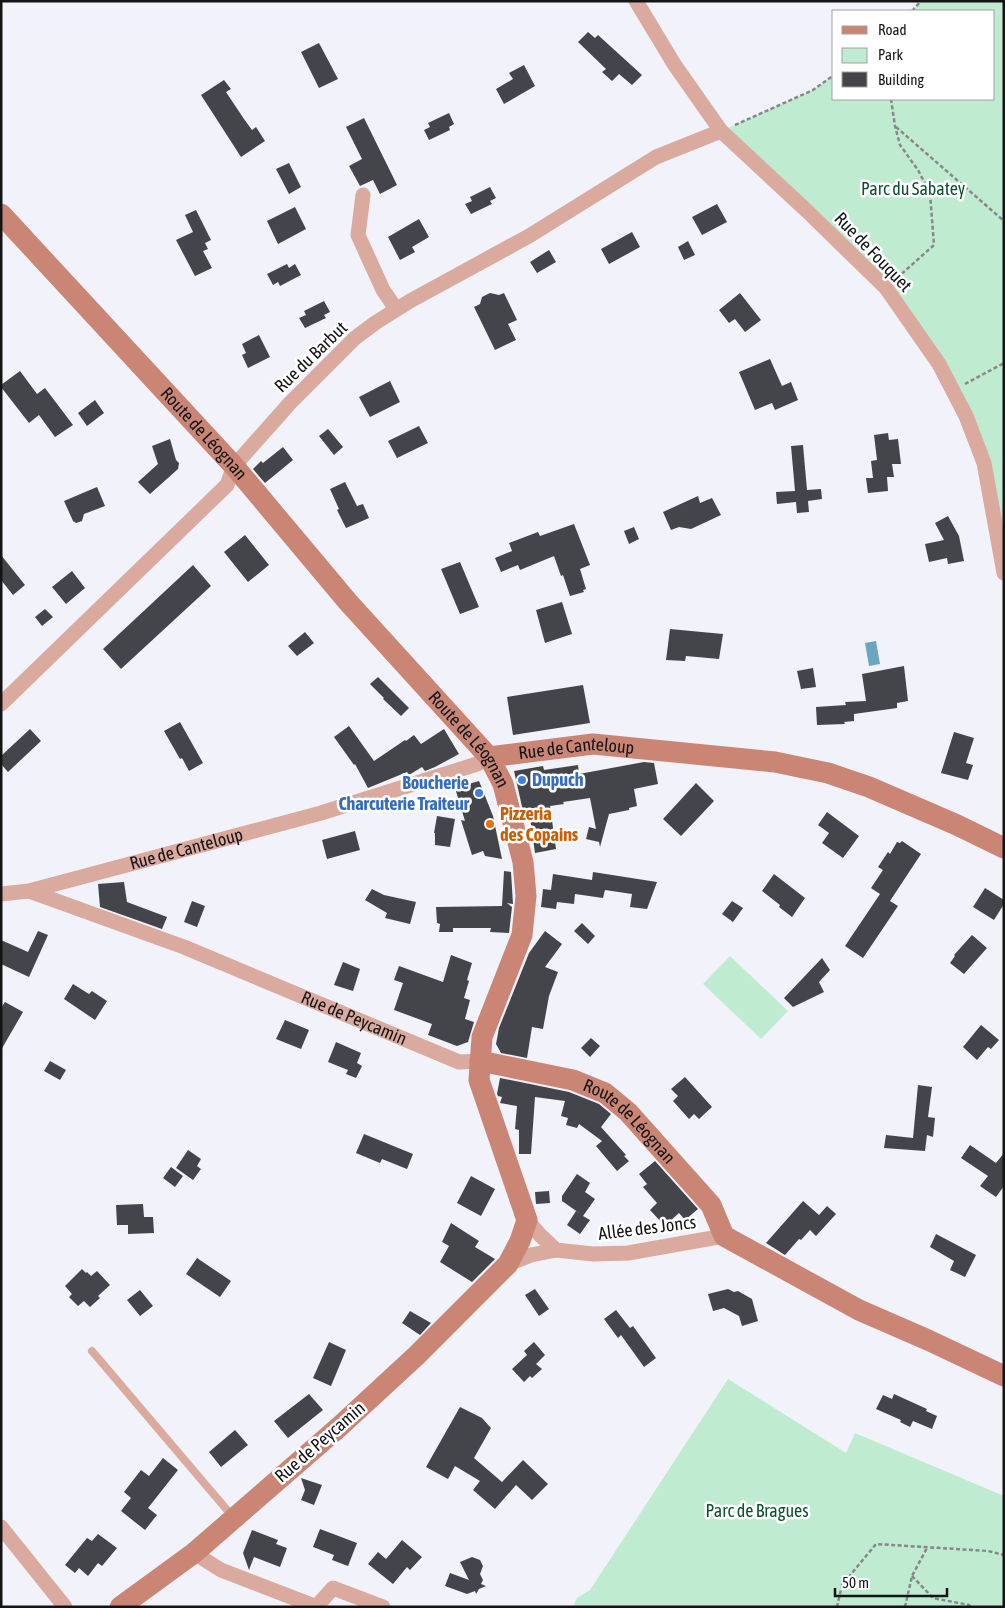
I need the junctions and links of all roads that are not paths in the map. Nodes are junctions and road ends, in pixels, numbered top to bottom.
1 (636, 1) edge
2 (721, 131) junction
3 (363, 195) dead end
4 (1, 214) edge
5 (396, 309) junction
6 (234, 466) junction
7 (1004, 573) edge
8 (1, 704) edge
9 (489, 757) junction
10 (1004, 848) edge
11 (28, 891) junction
12 (1, 894) edge
13 (480, 1061) junction
14 (527, 1220) junction
15 (724, 1236) junction
16 (556, 1250) junction
17 (508, 1264) junction
18 (92, 1351) dead end
19 (1004, 1376) edge
20 (234, 1517) junction
21 (1, 1527) edge
22 (194, 1552) junction
23 (64, 1607) edge
24 (120, 1607) edge
25 (317, 1607) edge
26 (383, 1607) edge

1 - 2 street, Rue de Fouquet
2 - 5 street, Rue du Barbut
2 - 7 street, Rue de Fouquet
3 - 5 street
4 - 6 street, Route de Léognan
5 - 6 street, Rue du Barbut
6 - 8 street, Rue du Barbut
6 - 9 street, Route de Léognan
9 - 10 street, Rue de Canteloup
9 - 11 street, Rue de Canteloup
9 - 13 street, Route de Léognan
11 - 12 street, Rue de Canteloup
11 - 13 street, Rue de Peycamin
13 - 14 street
13 - 15 street, Route de Léognan
14 - 16 street
14 - 17 street, Rue de Peycamin
15 - 16 street, Allée des Joncs
15 - 19 street
16 - 17 street, Rue de Peycamin
17 - 20 street, Rue de Peycamin
18 - 20 lane
20 - 22 street, Rue de Peycamin
21 - 23 street
22 - 24 street, Rue de Peycamin
22 - 25 street
25 - 26 street

